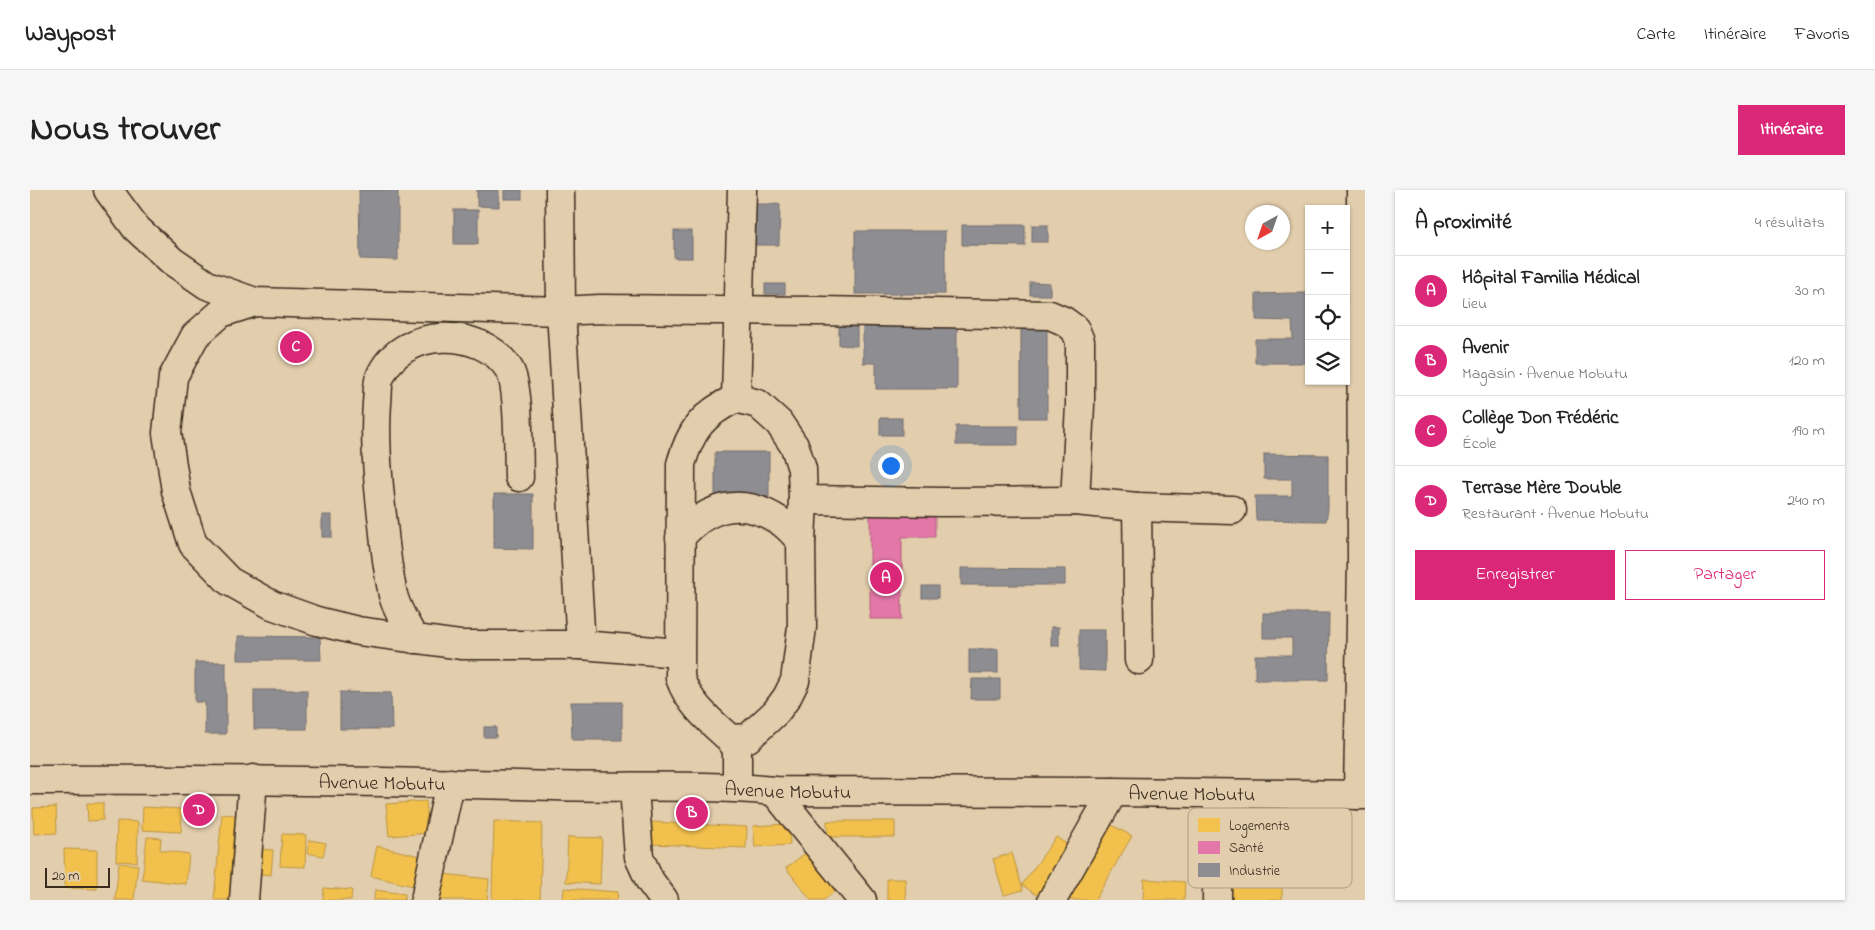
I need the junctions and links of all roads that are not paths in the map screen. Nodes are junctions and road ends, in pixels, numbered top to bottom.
1 (108, 190) edge
2 (560, 190) edge
3 (742, 190) edge
4 (1361, 190) edge
5 (255, 302) junction
6 (561, 311) junction
7 (738, 311) junction
8 (736, 398) junction
9 (519, 477) dead end
10 (803, 500) junction
11 (1075, 501) junction
12 (1137, 507) junction
13 (1232, 510) dead end
14 (680, 538) junction
15 (801, 541) junction
16 (414, 639) junction
17 (581, 645) junction
18 (679, 653) junction
19 (1139, 660) dead end
20 (738, 742) junction
21 (253, 779) junction
22 (30, 780) edge
23 (450, 783) junction
24 (737, 787) junction
25 (634, 788) junction
26 (774, 791) junction
27 (1113, 792) junction
28 (1218, 794) junction
29 (1361, 795) edge
30 (1218, 808) edge
31 (244, 900) edge
32 (424, 900) edge
33 (664, 900) edge
34 (862, 900) edge
35 (1052, 900) edge

1 - 5 street
2 - 6 street
3 - 7 street
4 - 29 street
5 - 6 street
5 - 16 street
6 - 7 street
6 - 17 street
7 - 8 street
7 - 11 street
8 - 10 street
8 - 14 street
9 - 16 street
10 - 11 street
10 - 15 street
11 - 12 street
12 - 13 street
12 - 19 street
14 - 15 street
14 - 18 street
15 - 20 street
16 - 17 street
17 - 18 street
18 - 20 street
20 - 24 street
21 - 22 street, Avenue Mobutu
21 - 23 street, Avenue Mobutu
21 - 31 street
23 - 25 street, Avenue Mobutu
23 - 32 street
24 - 25 street, Avenue Mobutu
24 - 26 street, Avenue Mobutu
25 - 33 street
26 - 27 street, Avenue Mobutu
26 - 34 street
27 - 28 street, Avenue Mobutu
27 - 35 street
28 - 29 street, Avenue Mobutu
28 - 30 street

